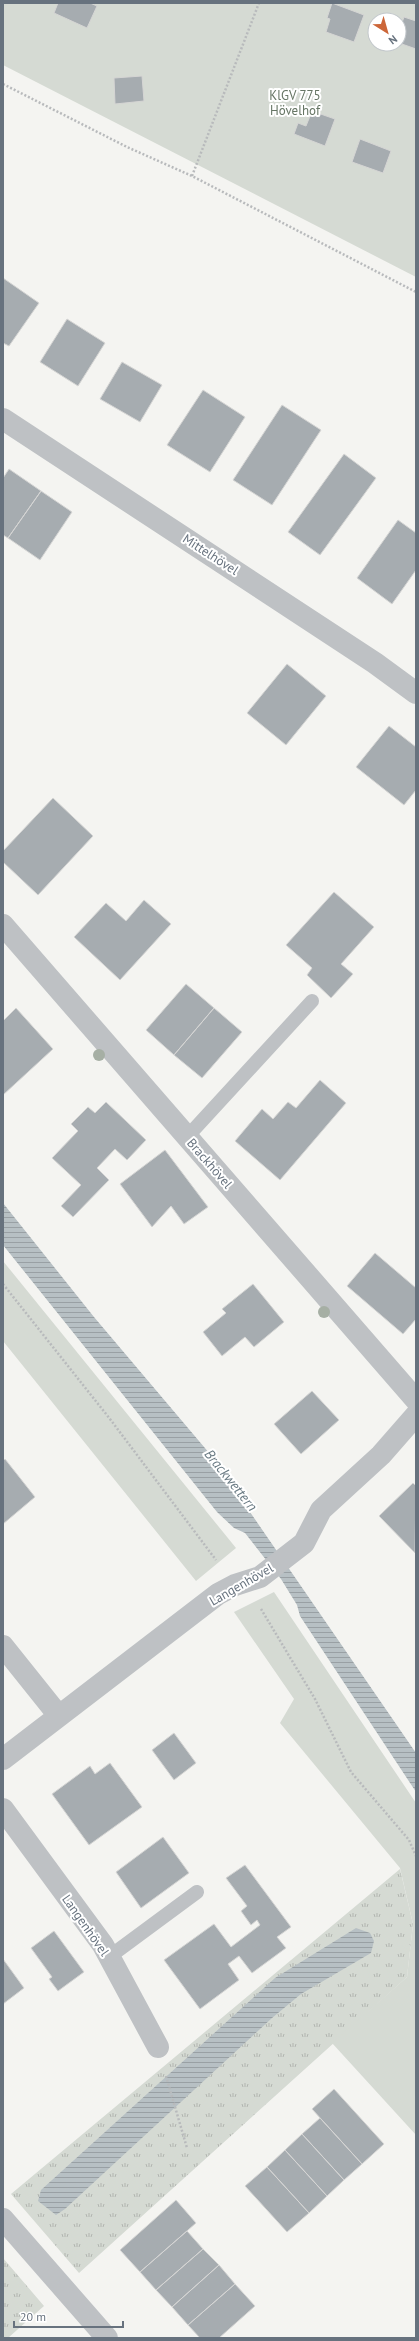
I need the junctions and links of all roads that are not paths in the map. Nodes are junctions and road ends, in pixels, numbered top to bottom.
1 (3, 419) edge
2 (416, 693) edge
3 (3, 925) edge
4 (312, 1001) dead end
5 (187, 1136) junction
6 (416, 1400) edge
7 (416, 1415) edge
8 (3, 1646) edge
9 (59, 1716) junction
10 (3, 1759) edge
11 (3, 1809) edge
12 (197, 1892) dead end
13 (109, 1957) junction
14 (158, 2048) dead end
15 (3, 2218) edge
16 (107, 2338) edge

1 - 2 street, Mittelhövel
3 - 5 street, Brackhövel
4 - 5 lane
5 - 6 street, Brackhövel
7 - 9 street, Langenhövel
8 - 9 street
9 - 10 street, Langenhövel
11 - 13 street, Langenhövel
12 - 13 lane
13 - 14 street, Langenhövel
15 - 16 street

